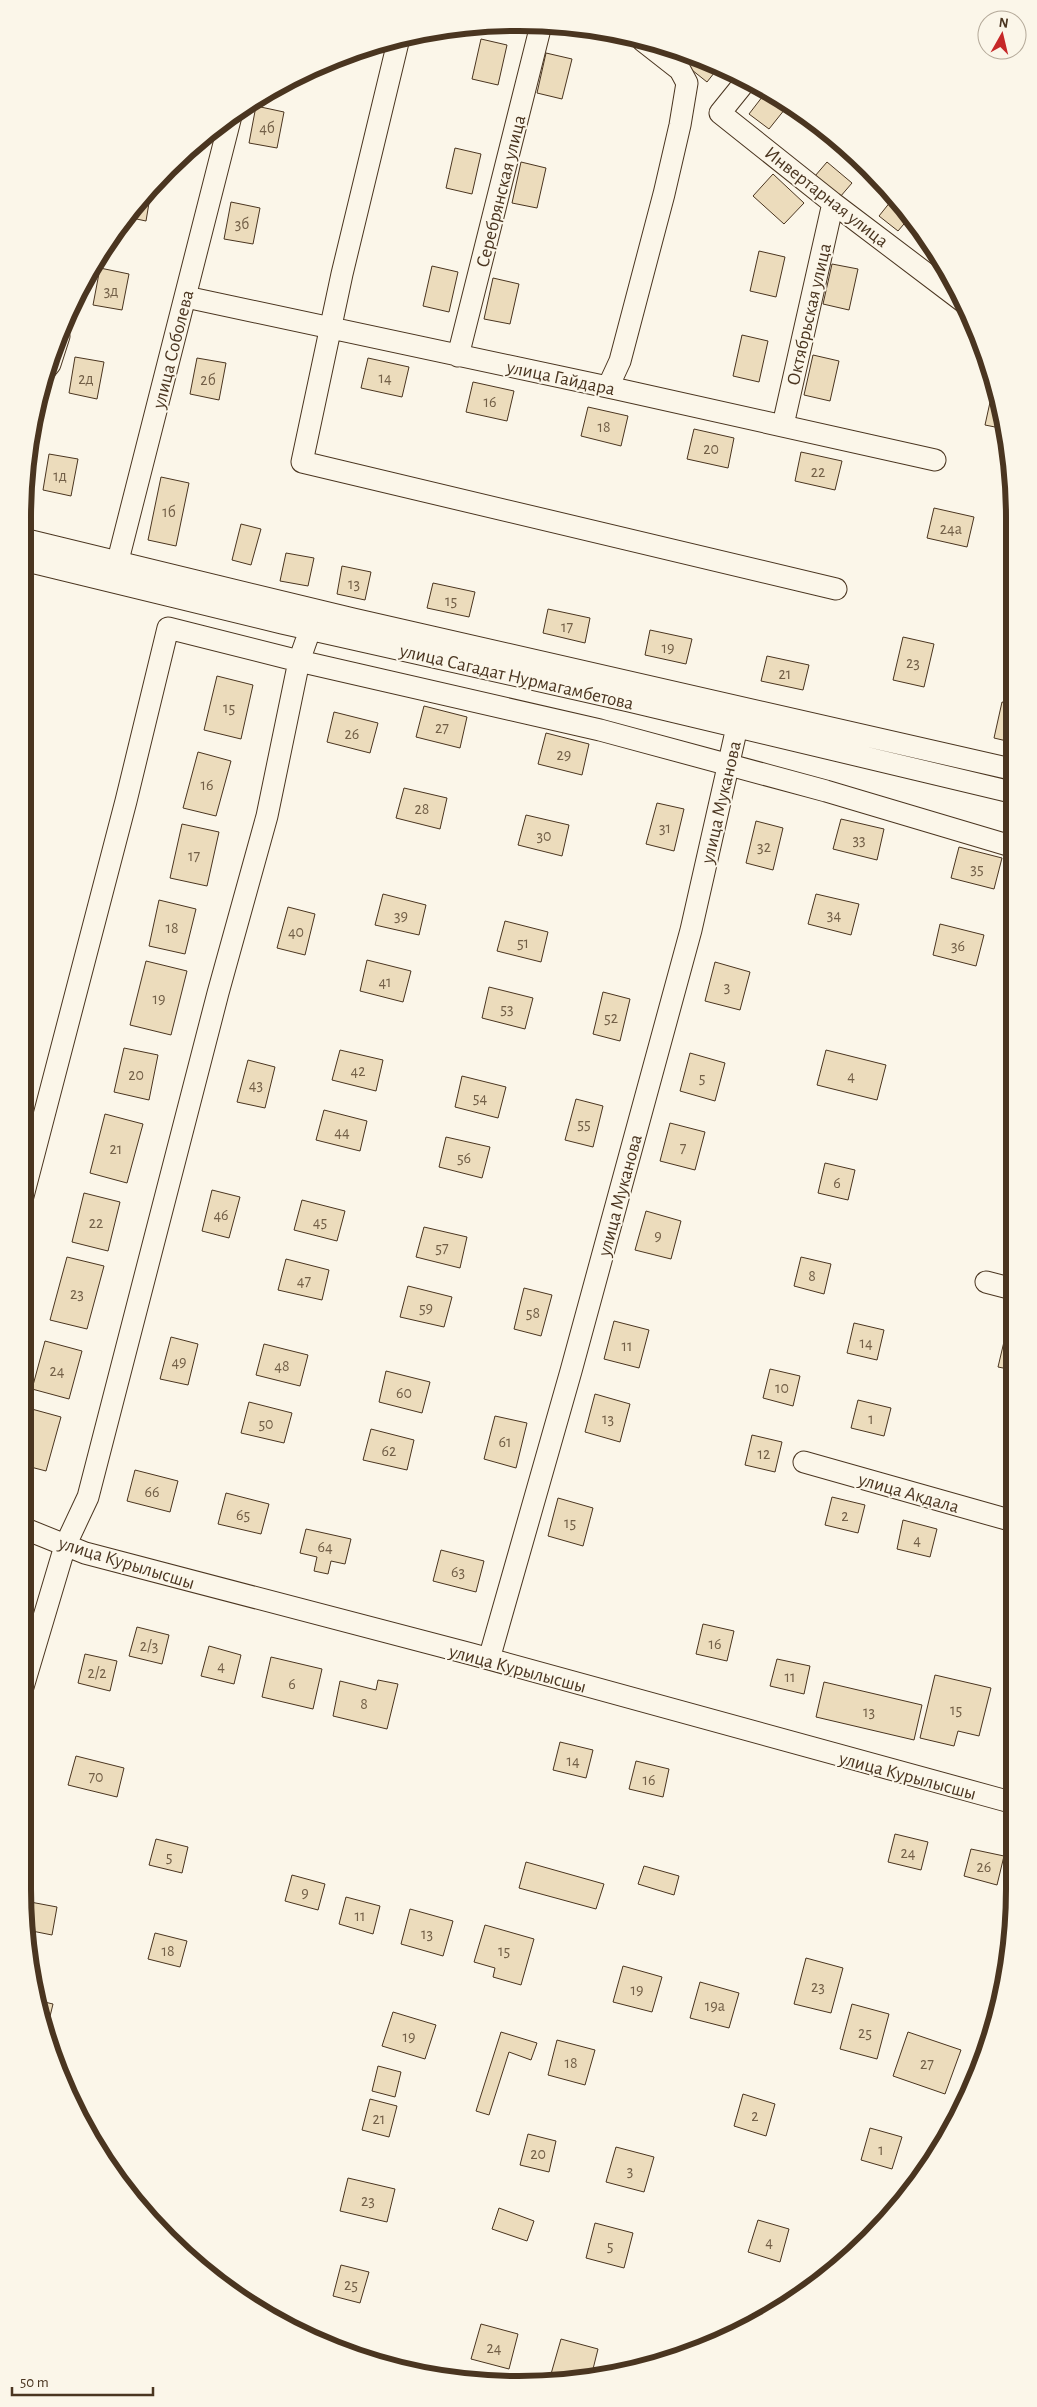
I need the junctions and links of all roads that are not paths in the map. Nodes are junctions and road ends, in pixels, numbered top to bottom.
1 (539, 32) edge
2 (397, 47) edge
3 (656, 51) edge
4 (742, 86) edge
5 (228, 128) edge
6 (833, 203) junction
7 (949, 291) edge
8 (186, 298) junction
9 (331, 328) junction
10 (458, 356) junction
11 (608, 387) junction
12 (783, 426) junction
13 (935, 460) dead end
14 (31, 542) edge
15 (31, 561) edge
16 (115, 572) junction
17 (836, 588) dead end
18 (310, 630) junction
19 (299, 661) junction
20 (737, 727) junction
21 (728, 765) junction
22 (1006, 768) edge
23 (1006, 791) edge
24 (1006, 845) edge
25 (31, 1162) edge
26 (986, 1282) dead end
27 (1006, 1288) edge
28 (804, 1462) dead end
29 (1006, 1519) edge
30 (31, 1532) edge
31 (66, 1546) junction
32 (31, 1658) edge
33 (488, 1659) junction
34 (1006, 1801) edge

1 - 10 street, Серебрянская улица
2 - 9 street
3 - 11 street
4 - 6 street, Инвертарная улица
5 - 8 street, улица Соболева
6 - 7 street, Инвертарная улица
6 - 12 street, Октябрьская улица
8 - 9 street, улица Гайдара
8 - 16 street, улица Соболева
9 - 10 street, улица Гайдара
9 - 17 street
10 - 11 street, улица Гайдара
11 - 12 street, улица Гайдара
12 - 13 street, улица Гайдара
14 - 16 street
15 - 16 street, улица Сагадат Нурмагамбетова
16 - 18 street, улица Сагадат Нурмагамбетова
16 - 22 street
18 - 19 street
18 - 20 street, улица Сагадат Нурмагамбетова
19 - 21 street
19 - 25 street
19 - 31 street
20 - 21 street, улица Муканова
20 - 23 street, улица Сагадат Нурмагамбетова
21 - 24 street
21 - 33 street, улица Муканова
26 - 27 street
28 - 29 street, улица Акдала
30 - 31 street, улица Курылысшы
31 - 32 street
31 - 33 street, улица Курылысшы
33 - 34 street, улица Курылысшы

